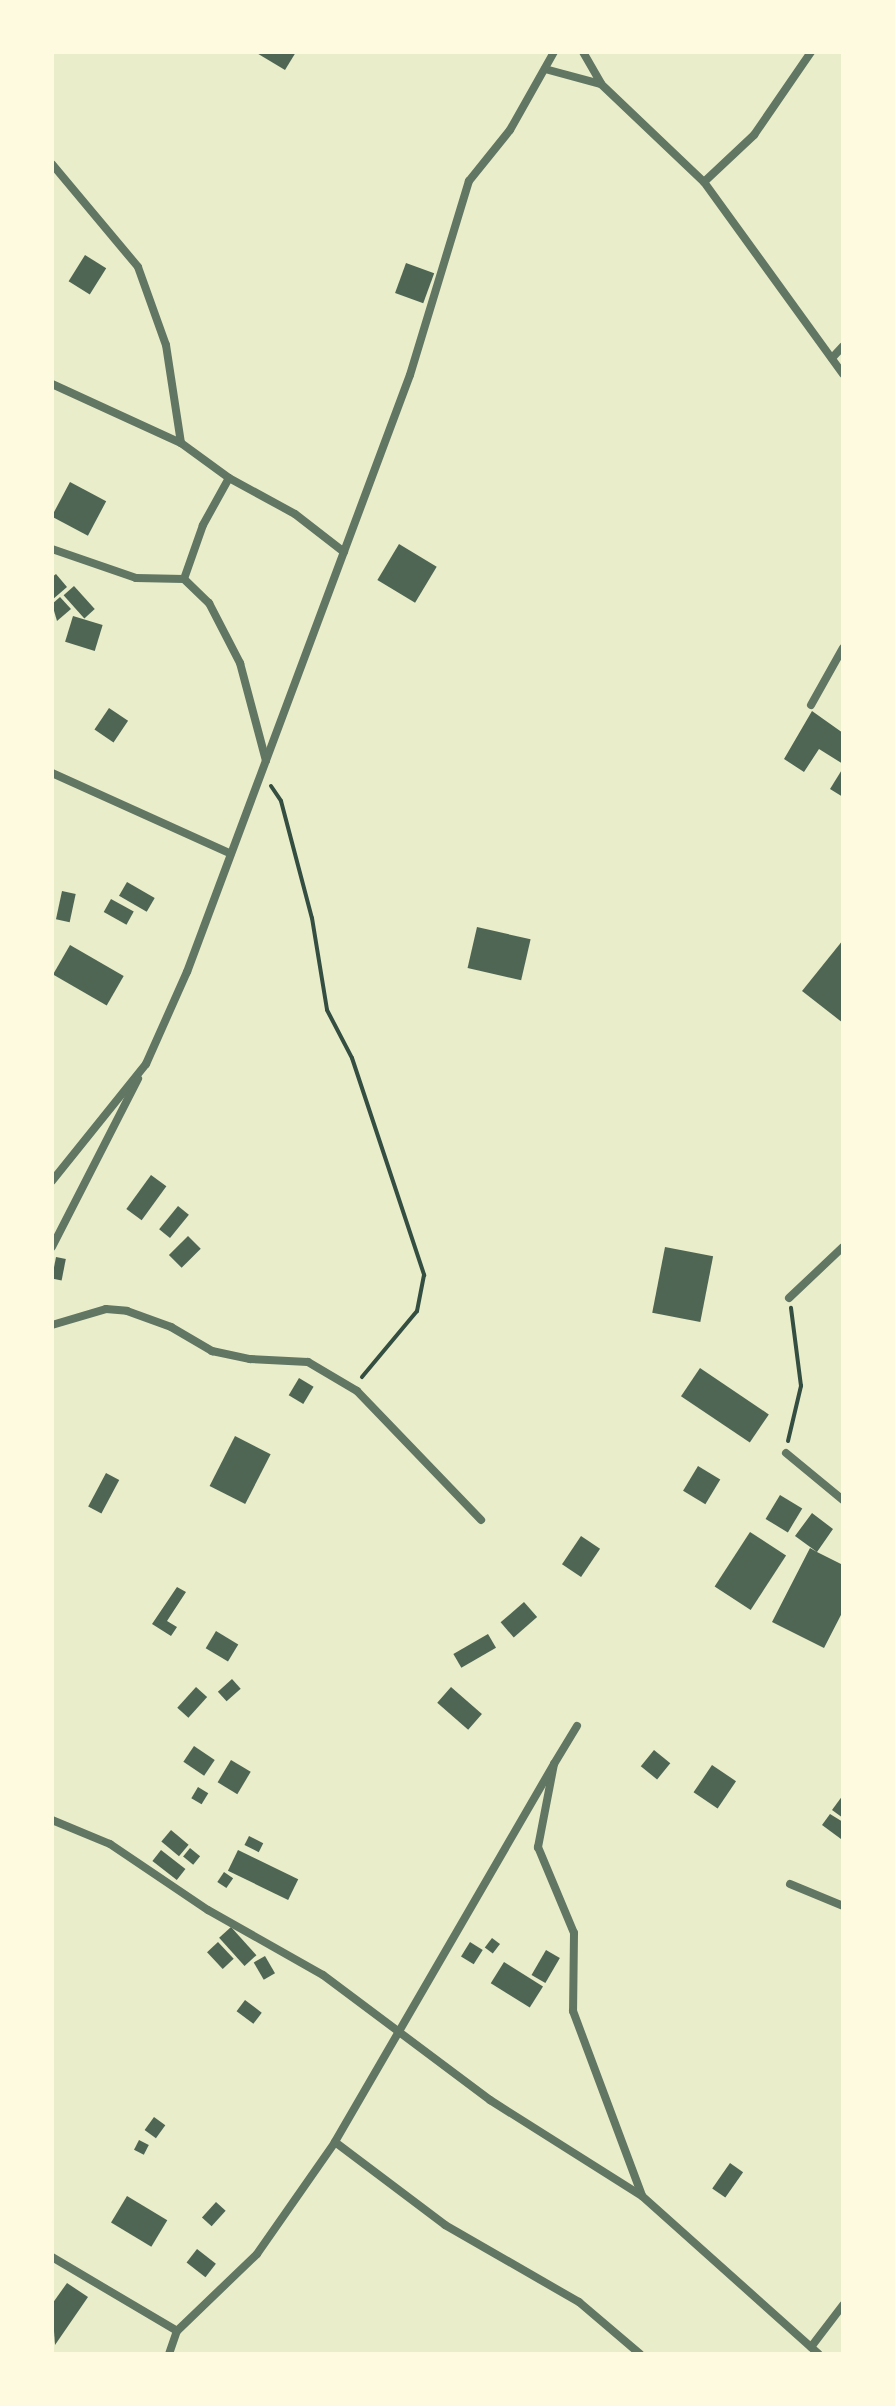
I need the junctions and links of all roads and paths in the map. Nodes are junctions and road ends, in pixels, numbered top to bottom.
1 (554, 52) edge
2 (583, 52) edge
3 (811, 52) edge
4 (545, 69) junction
5 (601, 84) junction
6 (52, 164) edge
7 (704, 182) junction
8 (843, 346) edge
9 (832, 358) junction
10 (843, 374) edge
11 (52, 384) edge
12 (181, 443) junction
13 (229, 478) junction
14 (52, 549) edge
15 (344, 552) junction
16 (184, 579) junction
17 (843, 648) edge
18 (811, 705) dead end
19 (266, 762) junction
20 (52, 773) edge
21 (262, 773) junction
22 (231, 854) junction
23 (146, 1064) junction
24 (52, 1181) edge
25 (52, 1247) edge
26 (843, 1247) edge
27 (789, 1298) joint
28 (52, 1325) edge
29 (357, 1391) junction
30 (786, 1453) joint
31 (843, 1500) edge
32 (481, 1520) dead end
33 (577, 1726) dead end
34 (554, 1764) junction
35 (52, 1820) edge
36 (790, 1884) dead end
37 (843, 1906) edge
38 (399, 2031) junction
39 (335, 2142) junction
40 (642, 2196) junction
41 (52, 2257) edge
42 (843, 2305) edge
43 (177, 2331) junction
44 (811, 2347) junction
45 (169, 2354) edge
46 (640, 2354) edge
47 (819, 2354) edge

1 - 4 street
2 - 5 street
3 - 7 street
4 - 5 street
4 - 15 street
5 - 7 street
6 - 12 street
7 - 9 street
8 - 9 street
9 - 10 street
11 - 12 street
12 - 13 street
13 - 15 street
13 - 16 street
14 - 16 street
15 - 19 street
16 - 19 street
17 - 18 street
19 - 21 street
20 - 22 street
21 - 22 street
21 - 29 path
22 - 23 street
23 - 24 street
23 - 25 street
26 - 27 street
27 - 30 path
28 - 29 street
29 - 32 street
30 - 31 street
33 - 34 street
34 - 38 street
34 - 40 street
35 - 38 street
36 - 37 street
38 - 39 street
38 - 40 street
39 - 43 street
39 - 46 street
40 - 44 street
41 - 43 street
42 - 44 street
43 - 45 street
44 - 47 street

